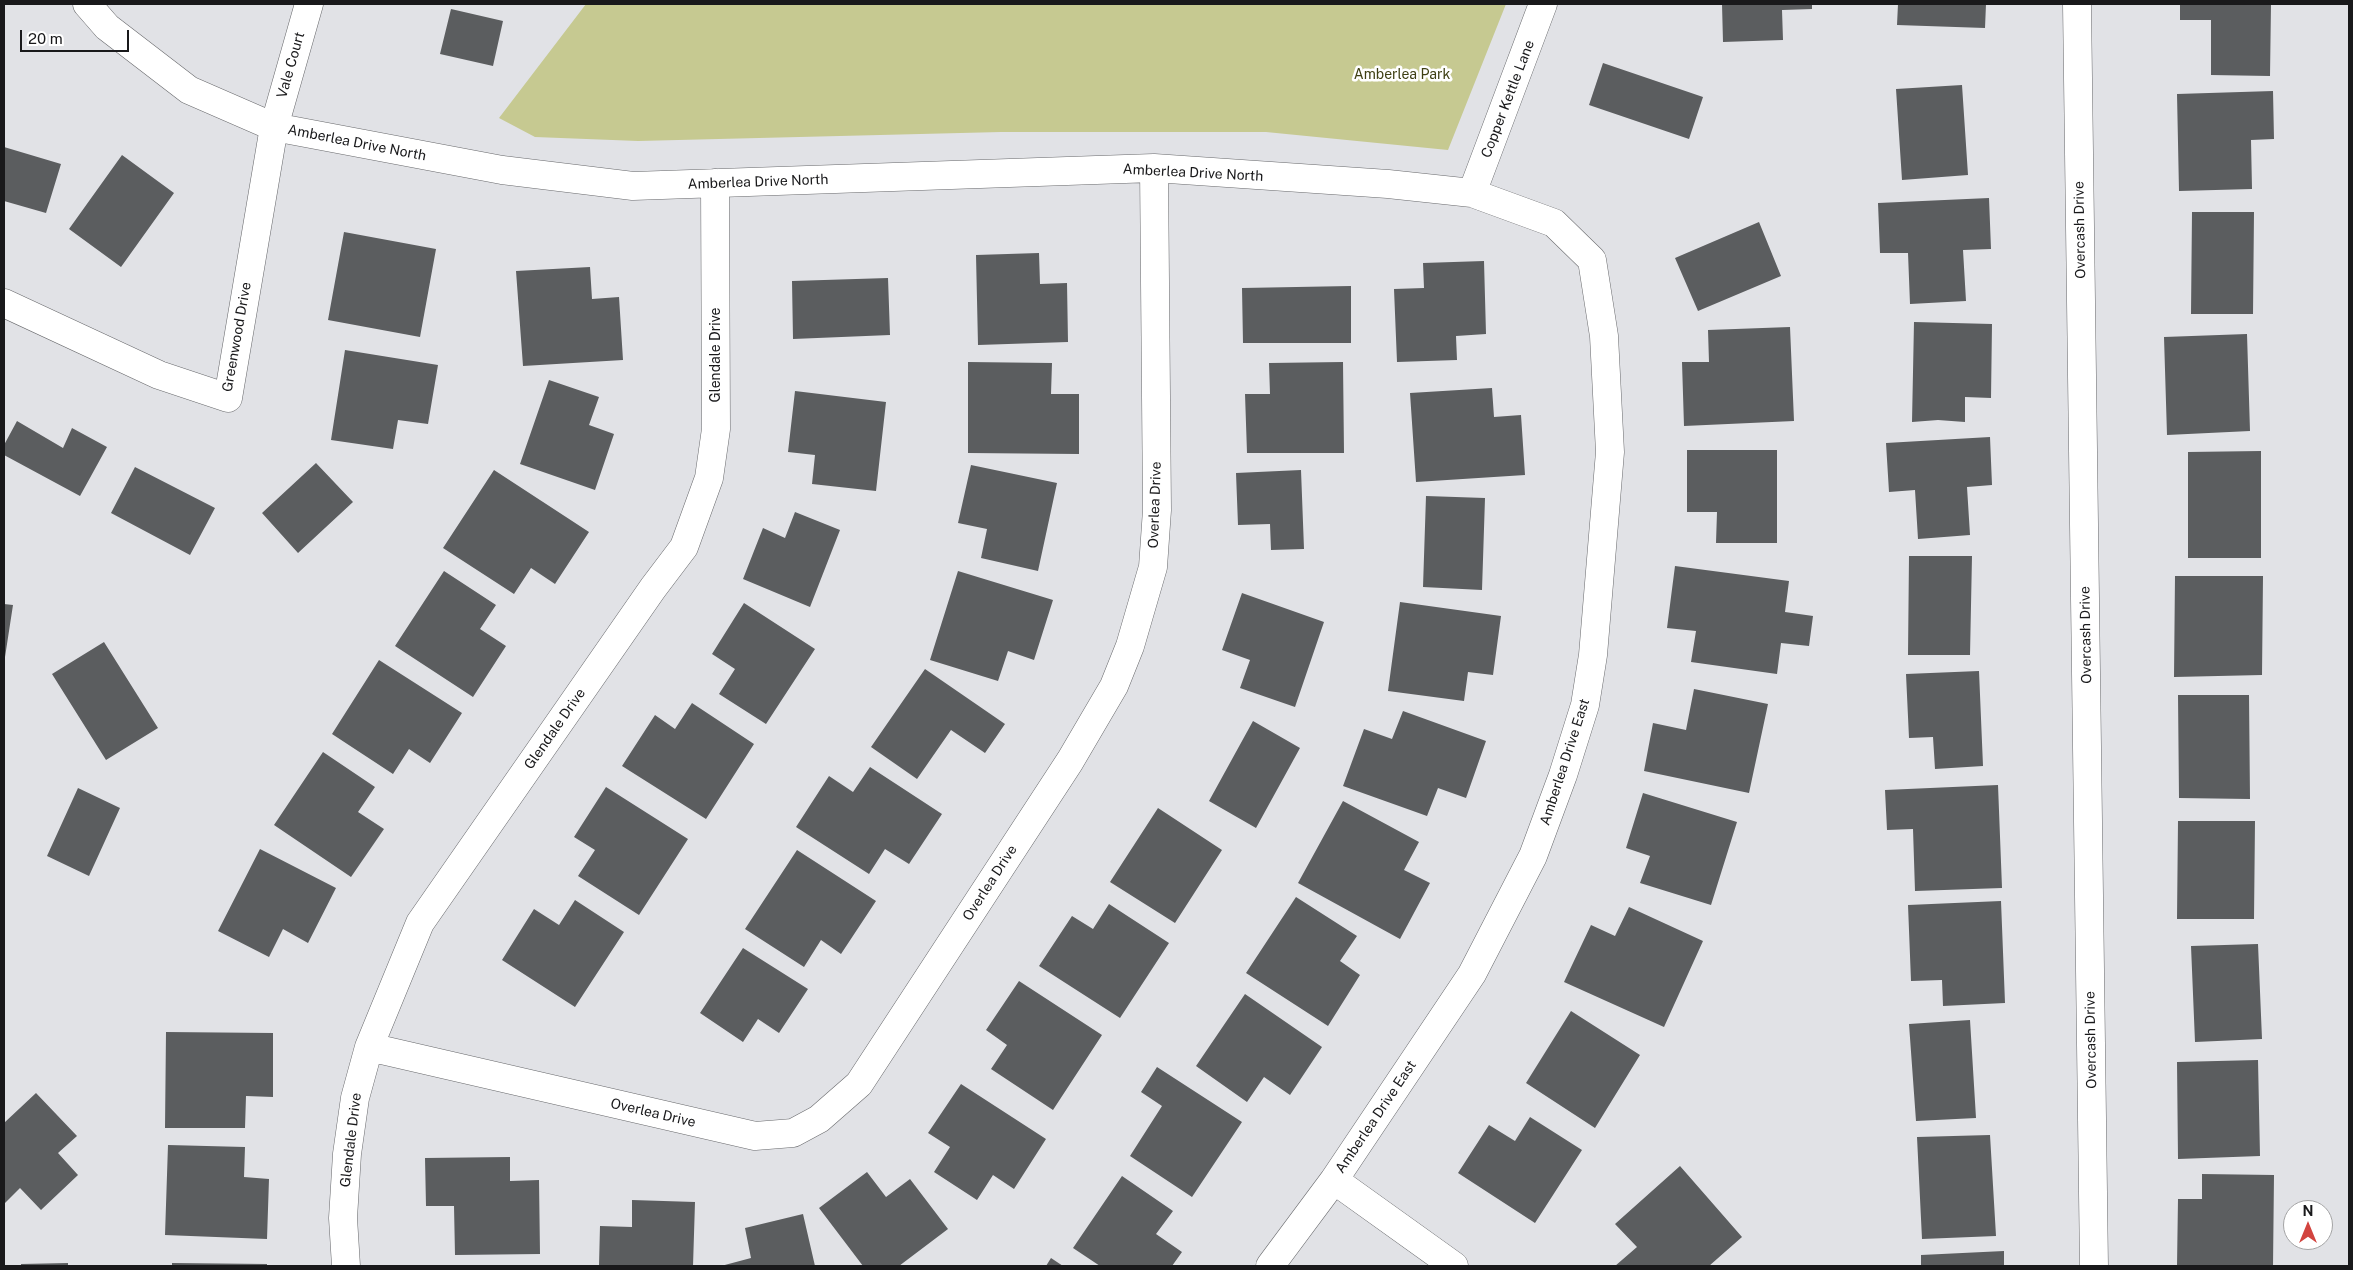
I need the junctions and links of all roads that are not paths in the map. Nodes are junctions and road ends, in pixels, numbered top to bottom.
1 (87, 4) edge
2 (309, 4) edge
3 (1544, 4) edge
4 (2078, 4) edge
5 (274, 127) junction
6 (1154, 168) junction
7 (715, 183) junction
8 (1472, 194) junction
9 (4, 303) edge
10 (369, 1047) junction
11 (1334, 1180) junction
12 (346, 1266) edge
13 (1270, 1266) edge
14 (1454, 1266) edge
15 (2094, 1266) edge

1 - 5 street, Amberlea Drive North
2 - 5 street, Vale Court
3 - 8 street, Copper Kettle Lane
4 - 15 street, Overcash Drive
5 - 7 street, Amberlea Drive North
5 - 9 street, Greenwood Drive
6 - 7 street, Amberlea Drive North
6 - 8 street, Amberlea Drive North
6 - 10 street, Overlea Drive
7 - 10 street, Glendale Drive
8 - 11 street, Amberlea Drive East
10 - 12 street, Glendale Drive
11 - 13 street, Amberlea Drive East
11 - 14 street

